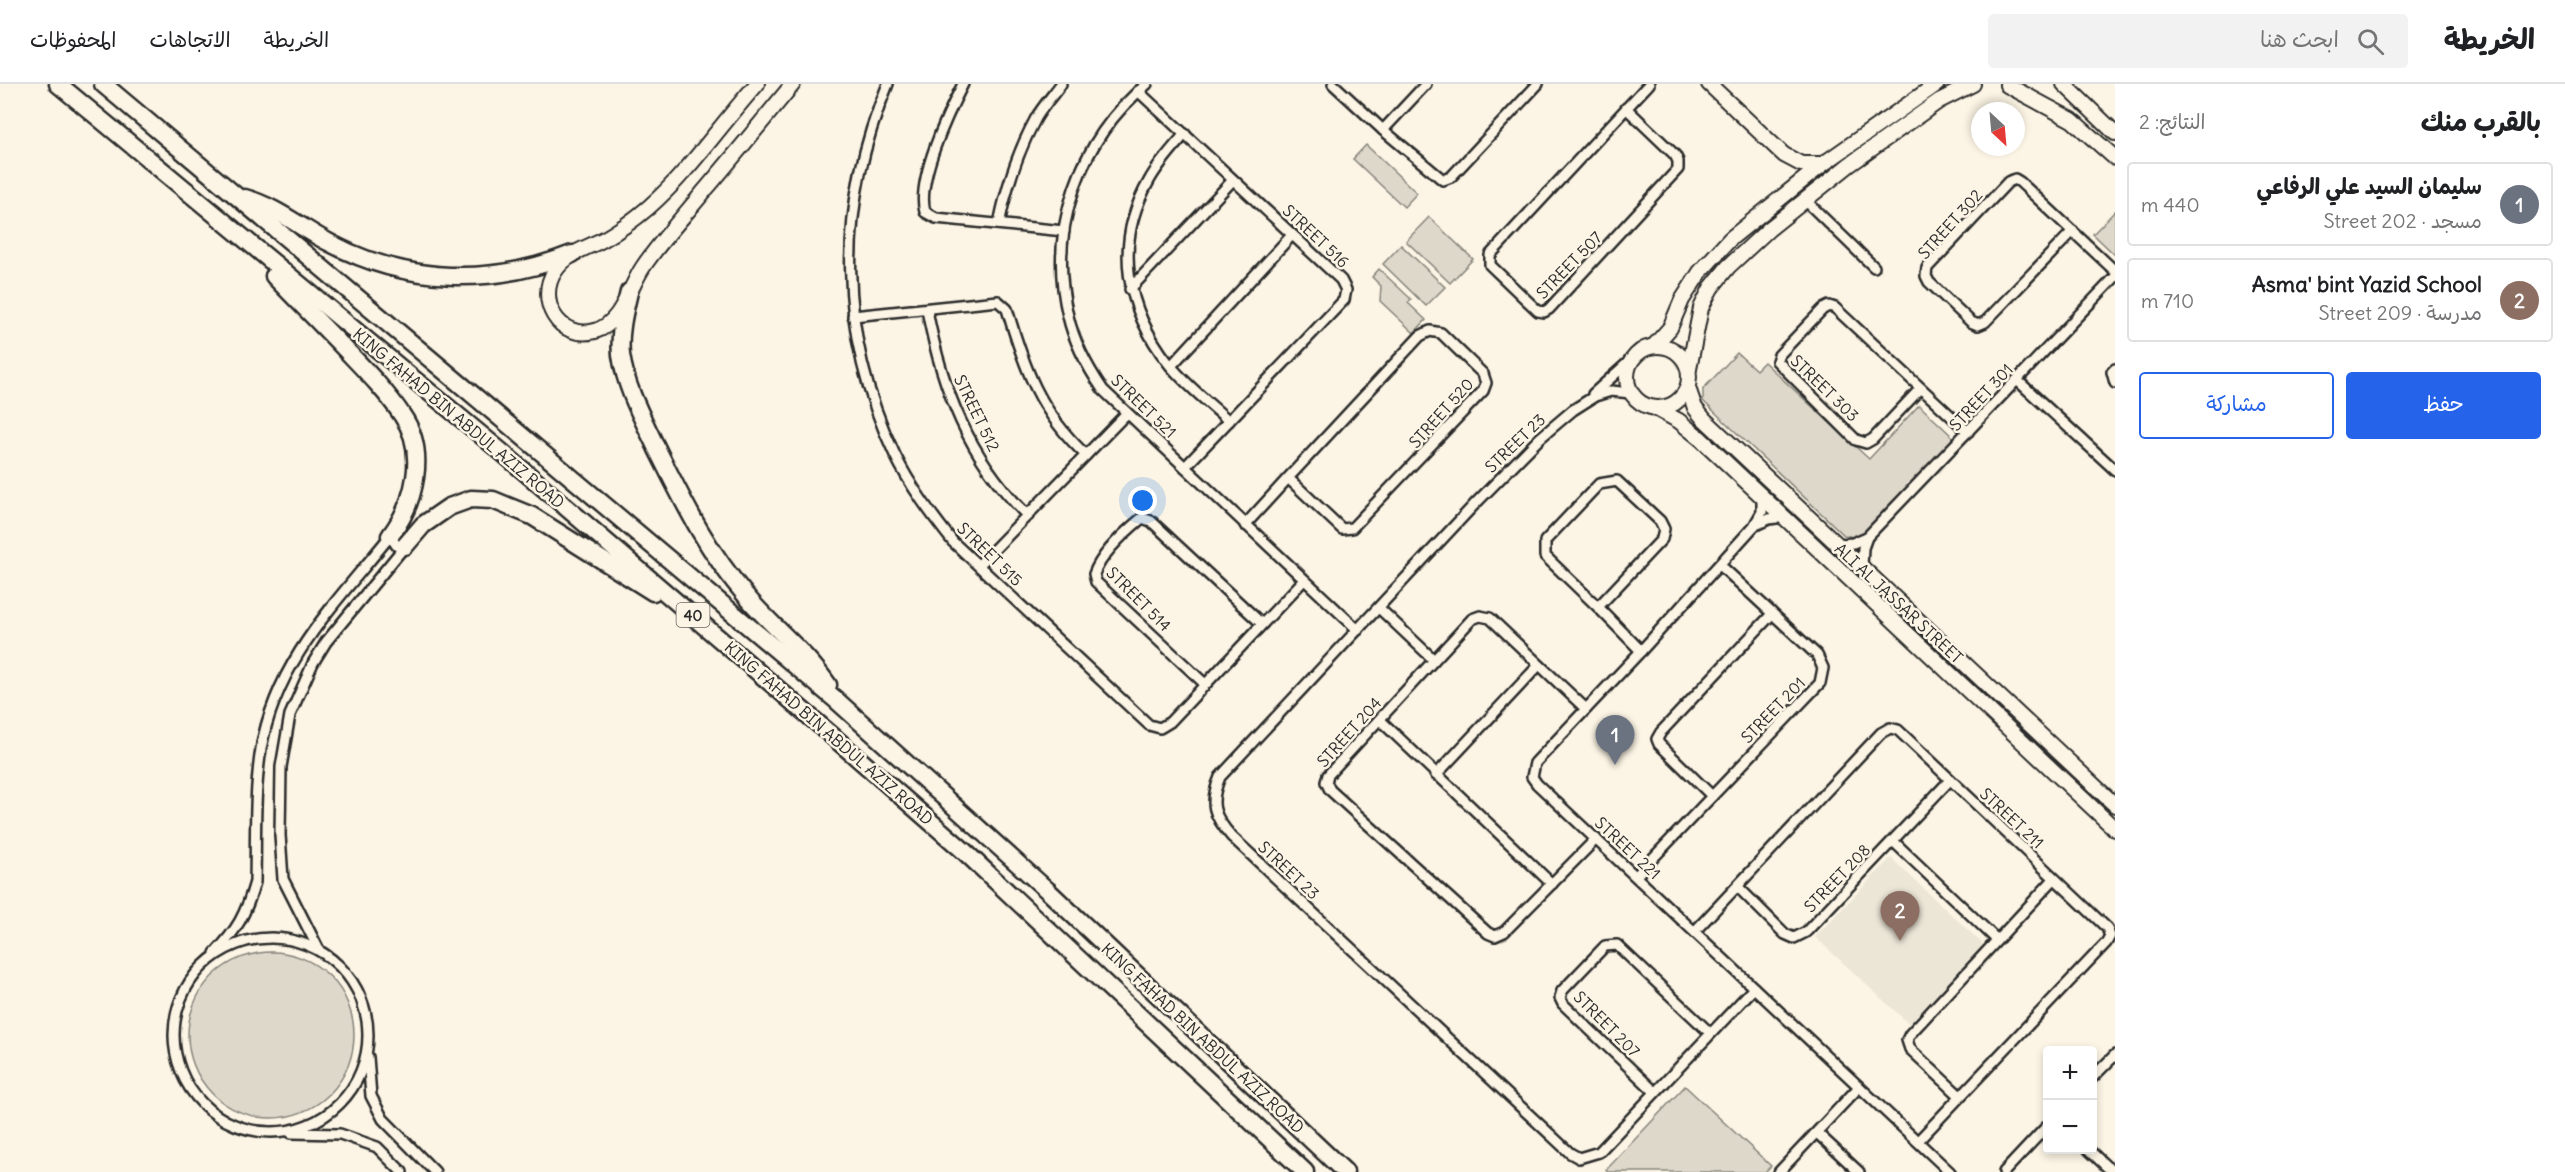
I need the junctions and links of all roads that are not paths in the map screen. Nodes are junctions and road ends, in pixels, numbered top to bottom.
1 (58, 84) edge
2 (103, 84) edge
3 (757, 84) edge
4 (793, 84) edge
5 (888, 84) edge
6 (963, 84) edge
7 (1061, 84) edge
8 (1147, 84) edge
9 (1333, 84) edge
10 (1426, 84) edge
11 (1538, 84) edge
12 (1649, 84) edge
13 (1709, 84) edge
14 (1937, 84) edge
15 (1973, 84) edge
16 (2009, 84) edge
17 (2064, 84) edge
18 (1138, 91) junction
19 (1626, 108) junction
20 (1383, 130) junction
21 (2115, 133) edge
22 (1185, 134) junction
23 (1784, 155) junction
24 (2115, 158) edge
25 (1823, 164) junction
26 (1233, 180) junction
27 (1788, 191) junction
28 (236, 196) junction
29 (1804, 199) junction
30 (217, 217) junction
31 (999, 224) junction
32 (1064, 231) junction
33 (2073, 231) junction
34 (1292, 235) junction
35 (572, 254) junction
36 (1874, 267) dead end
37 (2115, 270) edge
38 (2115, 277) edge
39 (1130, 289) junction
40 (629, 292) junction
41 (927, 310) junction
42 (853, 316) junction
43 (1654, 345) junction
44 (1632, 359) junction
45 (1171, 366) junction
46 (1689, 369) junction
47 (2115, 369) edge
48 (2018, 380) junction
49 (2115, 383) edge
50 (1688, 388) junction
51 (1920, 389) junction
52 (1631, 393) junction
53 (1585, 402) junction
54 (1655, 408) junction
55 (1126, 414) junction
56 (1229, 421) junction
57 (1968, 432) junction
58 (1086, 455) junction
59 (1185, 467) junction
60 (2115, 470) edge
61 (1288, 478) junction
62 (1762, 496) junction
63 (1028, 516) junction
64 (1784, 517) junction
65 (1245, 525) junction
66 (1754, 526) junction
67 (390, 536) junction
68 (1867, 537) junction
69 (1838, 544) junction
70 (405, 546) junction
71 (979, 565) junction
72 (1720, 565) junction
73 (1862, 566) junction
74 (1303, 581) junction
75 (1598, 606) junction
76 (1379, 608) junction
77 (1909, 610) junction
78 (1771, 615) junction
79 (323, 618) junction
80 (700, 621) junction
81 (1897, 623) junction
82 (1262, 624) junction
83 (337, 629) junction
84 (1358, 630) junction
85 (1938, 638) junction
86 (1925, 650) junction
87 (1641, 651) junction
88 (1434, 660) junction
89 (1539, 665) junction
90 (1204, 684) junction
91 (835, 699) junction
92 (1586, 709) junction
93 (1380, 720) junction
94 (1436, 775) junction
95 (1950, 780) junction
96 (1712, 796) junction
97 (2115, 805) edge
98 (2115, 829) edge
99 (1596, 838) junction
100 (1893, 841) junction
101 (1636, 876) junction
102 (2054, 879) junction
103 (1552, 884) junction
104 (1738, 887) junction
105 (1695, 931) junction
106 (1996, 939) junction
107 (319, 950) junction
108 (200, 970) junction
109 (1754, 988) junction
110 (1710, 1033) junction
111 (368, 1053) junction
112 (2115, 1055) edge
113 (2097, 1073) edge
114 (1859, 1087) junction
115 (1655, 1092) junction
116 (1960, 1096) junction
117 (2043, 1130) edge
118 (1817, 1132) junction
119 (279, 1133) junction
120 (1918, 1141) junction
121 (2094, 1154) edge
122 (2115, 1170) edge
123 (402, 1172) edge
124 (435, 1172) edge
125 (1305, 1172) edge
126 (1345, 1172) edge
127 (1779, 1172) edge
128 (1859, 1172) edge
129 (1950, 1172) edge
130 (2004, 1172) edge

1 - 30 highway, KING FAHAD BIN ABDUL AZIZ ROAD / 40
2 - 28 highway, KING FAHAD BIN ABDUL AZIZ ROAD / 40
3 - 35 street
4 - 40 street
5 - 42 street, STREET 515
6 - 31 street
7 - 31 street
8 - 18 street, STREET 521
9 - 20 street
10 - 20 street
11 - 20 street
12 - 19 street, STREET 507
13 - 23 street
14 - 25 street
15 - 29 street
16 - 24 street
17 - 21 street
18 - 22 street, STREET 516
18 - 32 street, STREET 521
19 - 19 street, STREET 507
22 - 26 street, STREET 516
22 - 39 street
23 - 25 street
23 - 27 street
25 - 27 street
26 - 34 street, STREET 516
26 - 39 street
27 - 43 street
28 - 35 highway
28 - 91 highway, KING FAHAD BIN ABDUL AZIZ ROAD / 40
29 - 36 street
29 - 46 street
30 - 67 highway
30 - 80 highway, KING FAHAD BIN ABDUL AZIZ ROAD / 40
31 - 32 street
32 - 55 street, STREET 521
33 - 33 street, STREET 302
33 - 37 street, STREET 302
34 - 45 street
34 - 56 street, STREET 516
35 - 40 street
38 - 48 street, STREET 301
39 - 45 street
40 - 91 highway
41 - 42 street
41 - 58 street
41 - 63 street, STREET 512
42 - 71 street, STREET 515
43 - 44 street
43 - 46 street
44 - 52 street
44 - 53 street, STREET 23
45 - 56 street
46 - 50 street
47 - 49 street
48 - 57 street, STREET 301
48 - 60 street
50 - 54 street
50 - 69 street, ALI AL JASSAR STREET
51 - 51 street, STREET 303
51 - 57 street, STREET 303
52 - 53 street, STREET 23
52 - 54 street
53 - 76 street, STREET 23
54 - 62 street, ALI AL JASSAR STREET
55 - 58 street
55 - 59 street, STREET 521
56 - 59 street, STREET 516
57 - 68 street, STREET 301
58 - 63 street
59 - 65 street, STREET 521
61 - 61 street, STREET 520
61 - 65 street, STREET 520
62 - 64 street, ALI AL JASSAR STREET
62 - 66 street, STREET 221
63 - 71 street
64 - 66 street
64 - 81 street, ALI AL JASSAR STREET
65 - 74 street, STREET 521
66 - 72 street, STREET 221
67 - 70 street
67 - 79 street
68 - 69 street
68 - 73 street
69 - 73 street, ALI AL JASSAR STREET
70 - 80 highway
70 - 83 street
71 - 90 street, STREET 515
72 - 78 street, STREET 201
72 - 87 street, STREET 221
73 - 77 street, ALI AL JASSAR STREET
74 - 82 street, STREET 515
74 - 84 street, STREET 521
75 - 75 street
75 - 87 street
76 - 84 street, STREET 23
76 - 88 street
77 - 81 street
77 - 85 street, ALI AL JASSAR STREET
78 - 96 street, STREET 201
78 - 96 street
79 - 83 street
79 - 108 street
80 - 125 highway, KING FAHAD BIN ABDUL AZIZ ROAD / 40
81 - 86 street, ALI AL JASSAR STREET
82 - 90 street, STREET 515
82 - 90 street, STREET 514
83 - 107 street
84 - 115 street, STREET 23
85 - 86 street
85 - 97 street, ALI AL JASSAR STREET
86 - 98 street, ALI AL JASSAR STREET
87 - 92 street, STREET 221
88 - 89 street, STREET 204
88 - 93 street, STREET 204
89 - 92 street, STREET 204
89 - 94 street
91 - 126 highway, KING FAHAD BIN ABDUL AZIZ ROAD / 40
92 - 99 street, STREET 221
93 - 94 street
93 - 103 street, STREET 204
94 - 103 street
95 - 100 street, STREET 208
95 - 102 street, STREET 211
95 - 104 street, STREET 211
96 - 101 street, STREET 201
99 - 101 street, STREET 221
99 - 103 street, STREET 204
100 - 104 street, STREET 208
100 - 106 street
101 - 105 street, STREET 221
102 - 106 street
102 - 116 street, STREET 211
104 - 105 street, STREET 211
105 - 109 street, STREET 221
106 - 116 street
107 - 108 street
107 - 111 street
108 - 119 street
109 - 110 street, STREET 23
109 - 114 street, STREET 221
110 - 115 street, STREET 23
110 - 115 street, STREET 207
111 - 119 street
111 - 124 street
112 - 113 street
114 - 118 street
114 - 120 street, STREET 221
116 - 120 street, STREET 211
117 - 130 street
118 - 127 street
118 - 128 street
119 - 123 street
120 - 129 street, STREET 221
121 - 122 street

